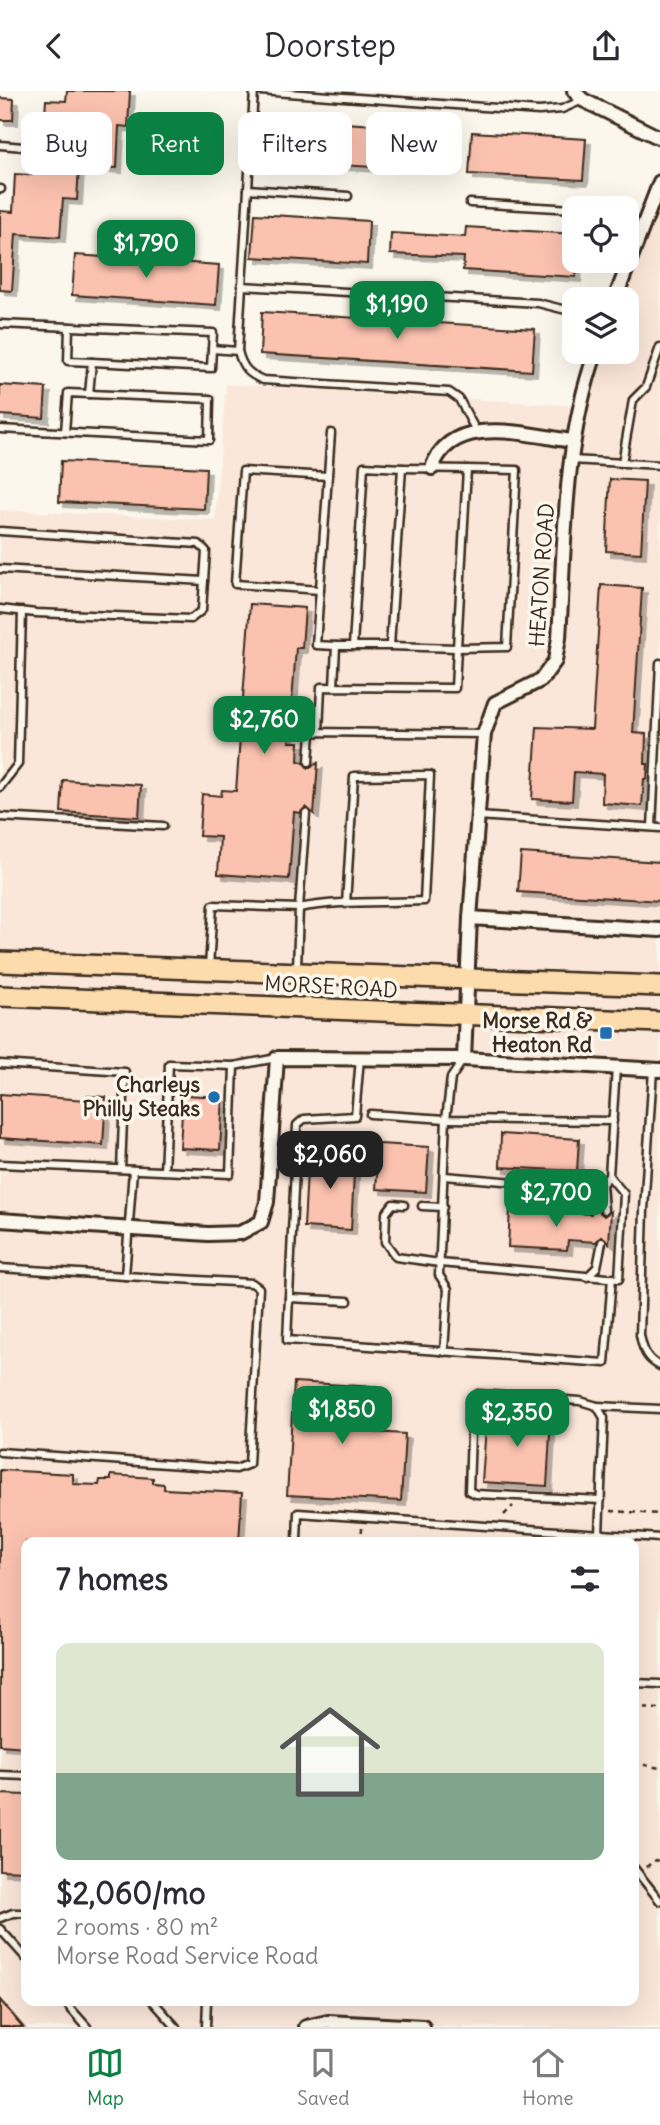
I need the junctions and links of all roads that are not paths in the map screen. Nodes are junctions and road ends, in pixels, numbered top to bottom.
1 (254, 91) edge
2 (260, 91) edge
3 (579, 95) edge
4 (660, 138) edge
5 (0, 145) edge
6 (21, 147) edge
7 (660, 182) edge
8 (248, 189) junction
9 (348, 196) dead end
10 (470, 203) dead end
11 (562, 208) edge
12 (655, 210) edge
13 (639, 228) edge
14 (642, 229) junction
15 (241, 286) junction
16 (620, 287) edge
17 (562, 309) edge
18 (0, 324) edge
19 (69, 327) junction
20 (660, 347) edge
21 (212, 349) junction
22 (238, 351) junction
23 (92, 362) junction
24 (591, 364) edge
25 (89, 394) junction
26 (0, 429) edge
27 (476, 431) junction
28 (65, 432) junction
29 (331, 433) dead end
30 (572, 441) junction
31 (570, 460) junction
32 (622, 463) junction
33 (660, 465) edge
34 (402, 468) junction
35 (432, 468) junction
36 (467, 469) junction
37 (328, 476) junction
38 (0, 531) edge
39 (0, 569) edge
40 (204, 581) junction
41 (320, 590) junction
42 (0, 609) edge
43 (22, 611) junction
44 (336, 646) junction
45 (352, 646) junction
46 (390, 646) junction
47 (457, 648) junction
48 (660, 663) edge
49 (334, 687) junction
50 (319, 732) junction
51 (484, 734) junction
52 (309, 762) dead end
53 (0, 787) edge
54 (306, 813) dead end
55 (478, 816) junction
56 (0, 817) edge
57 (163, 826) dead end
58 (652, 827) junction
59 (660, 828) edge
60 (346, 904) junction
61 (299, 908) junction
62 (470, 918) junction
63 (660, 930) edge
64 (0, 961) edge
65 (209, 969) junction
66 (297, 973) junction
67 (468, 980) junction
68 (660, 986) edge
69 (0, 996) edge
70 (465, 1016) junction
71 (660, 1022) edge
72 (277, 1058) junction
73 (360, 1058) junction
74 (464, 1059) junction
75 (0, 1064) edge
76 (234, 1066) junction
77 (616, 1068) junction
78 (656, 1070) edge
79 (370, 1114) dead end
80 (446, 1119) junction
81 (612, 1121) junction
82 (0, 1164) edge
83 (121, 1169) junction
84 (133, 1170) junction
85 (164, 1171) junction
86 (444, 1176) junction
87 (609, 1176) junction
88 (602, 1184) junction
89 (404, 1205) dead end
90 (422, 1206) dead end
91 (443, 1207) junction
92 (604, 1210) dead end
93 (0, 1220) edge
94 (127, 1230) junction
95 (602, 1242) dead end
96 (440, 1263) junction
97 (0, 1268) edge
98 (124, 1276) junction
99 (587, 1277) junction
100 (612, 1278) junction
101 (289, 1298) junction
102 (348, 1301) dead end
103 (444, 1352) junction
104 (660, 1366) edge
105 (597, 1406) junction
106 (660, 1409) edge
107 (0, 1452) edge
108 (601, 1500) junction
109 (297, 1537) edge
110 (587, 1537) edge
111 (599, 1537) edge
112 (639, 1538) edge
113 (660, 1538) edge
114 (639, 1683) edge
115 (660, 1684) edge
116 (0, 1775) edge
117 (21, 1776) edge
118 (639, 1874) edge
119 (660, 1901) edge
120 (21, 1913) edge
121 (0, 1918) edge
122 (0, 1929) edge
123 (21, 1952) edge
124 (68, 2006) edge
125 (157, 2006) edge
126 (207, 2006) edge
127 (87, 2027) edge
128 (176, 2027) edge
129 (206, 2027) edge
130 (306, 2027) edge
131 (423, 2027) edge

1 - 8 lane
2 - 3 lane
3 - 4 street
5 - 6 lane
7 - 12 street
8 - 9 lane
8 - 15 lane
10 - 11 lane
12 - 14 street
13 - 14 lane
14 - 16 street
15 - 17 lane
15 - 22 lane
18 - 19 lane
19 - 21 lane
19 - 23 lane
20 - 32 lane
21 - 22 lane
21 - 23 lane
22 - 27 lane
23 - 25 lane
24 - 30 street, HEATON ROAD
25 - 28 lane
25 - 28 lane
26 - 28 lane
27 - 30 street
27 - 35 street
29 - 37 lane
30 - 31 street, HEATON ROAD
31 - 32 lane
31 - 51 street, HEATON ROAD
32 - 33 lane
34 - 35 lane
34 - 45 lane
34 - 46 lane
35 - 36 lane
36 - 47 lane
36 - 47 lane
37 - 41 lane
37 - 41 lane
38 - 40 lane
39 - 40 lane
40 - 43 lane
41 - 44 lane
42 - 43 lane
43 - 53 lane
44 - 45 lane
44 - 49 lane
45 - 46 lane
46 - 47 lane
47 - 49 lane
48 - 58 lane
49 - 50 lane
50 - 51 lane
50 - 52 lane
51 - 55 street, HEATON ROAD
54 - 61 lane
55 - 58 lane
55 - 62 street, HEATON ROAD
56 - 57 lane
58 - 59 lane
60 - 60 lane
60 - 61 lane
61 - 65 lane
61 - 66 lane
62 - 63 street
62 - 67 street, HEATON ROAD
64 - 65 main road, MORSE ROAD
65 - 66 main road, MORSE ROAD
66 - 67 main road, MORSE ROAD
67 - 68 main road, MORSE ROAD
67 - 70 street, HEATON ROAD
69 - 70 main road, MORSE ROAD
70 - 71 main road, MORSE ROAD
70 - 74 street, HEATON ROAD
72 - 73 street
72 - 76 lane
72 - 94 street
73 - 74 street
73 - 101 lane
74 - 77 street
74 - 80 lane
75 - 83 lane
76 - 85 lane
76 - 85 lane
77 - 78 street
77 - 81 lane
78 - 104 lane
79 - 80 lane
80 - 81 lane
80 - 86 lane
81 - 87 lane
82 - 83 lane
83 - 84 lane
84 - 85 lane
84 - 94 lane
86 - 88 lane
86 - 91 lane
87 - 88 lane
87 - 100 lane
88 - 92 lane
89 - 96 lane
90 - 91 lane
91 - 96 lane
93 - 94 street
94 - 98 lane
95 - 99 lane
96 - 99 lane
96 - 103 lane
97 - 98 lane
98 - 107 lane
99 - 100 lane
100 - 103 lane
101 - 102 lane
101 - 103 lane
105 - 106 lane
105 - 108 lane
105 - 108 lane
108 - 111 lane
109 - 110 lane
112 - 113 lane
114 - 115 lane
116 - 117 lane
118 - 119 lane
120 - 121 lane
122 - 123 lane
124 - 127 lane
125 - 128 lane
126 - 129 lane
130 - 131 street

